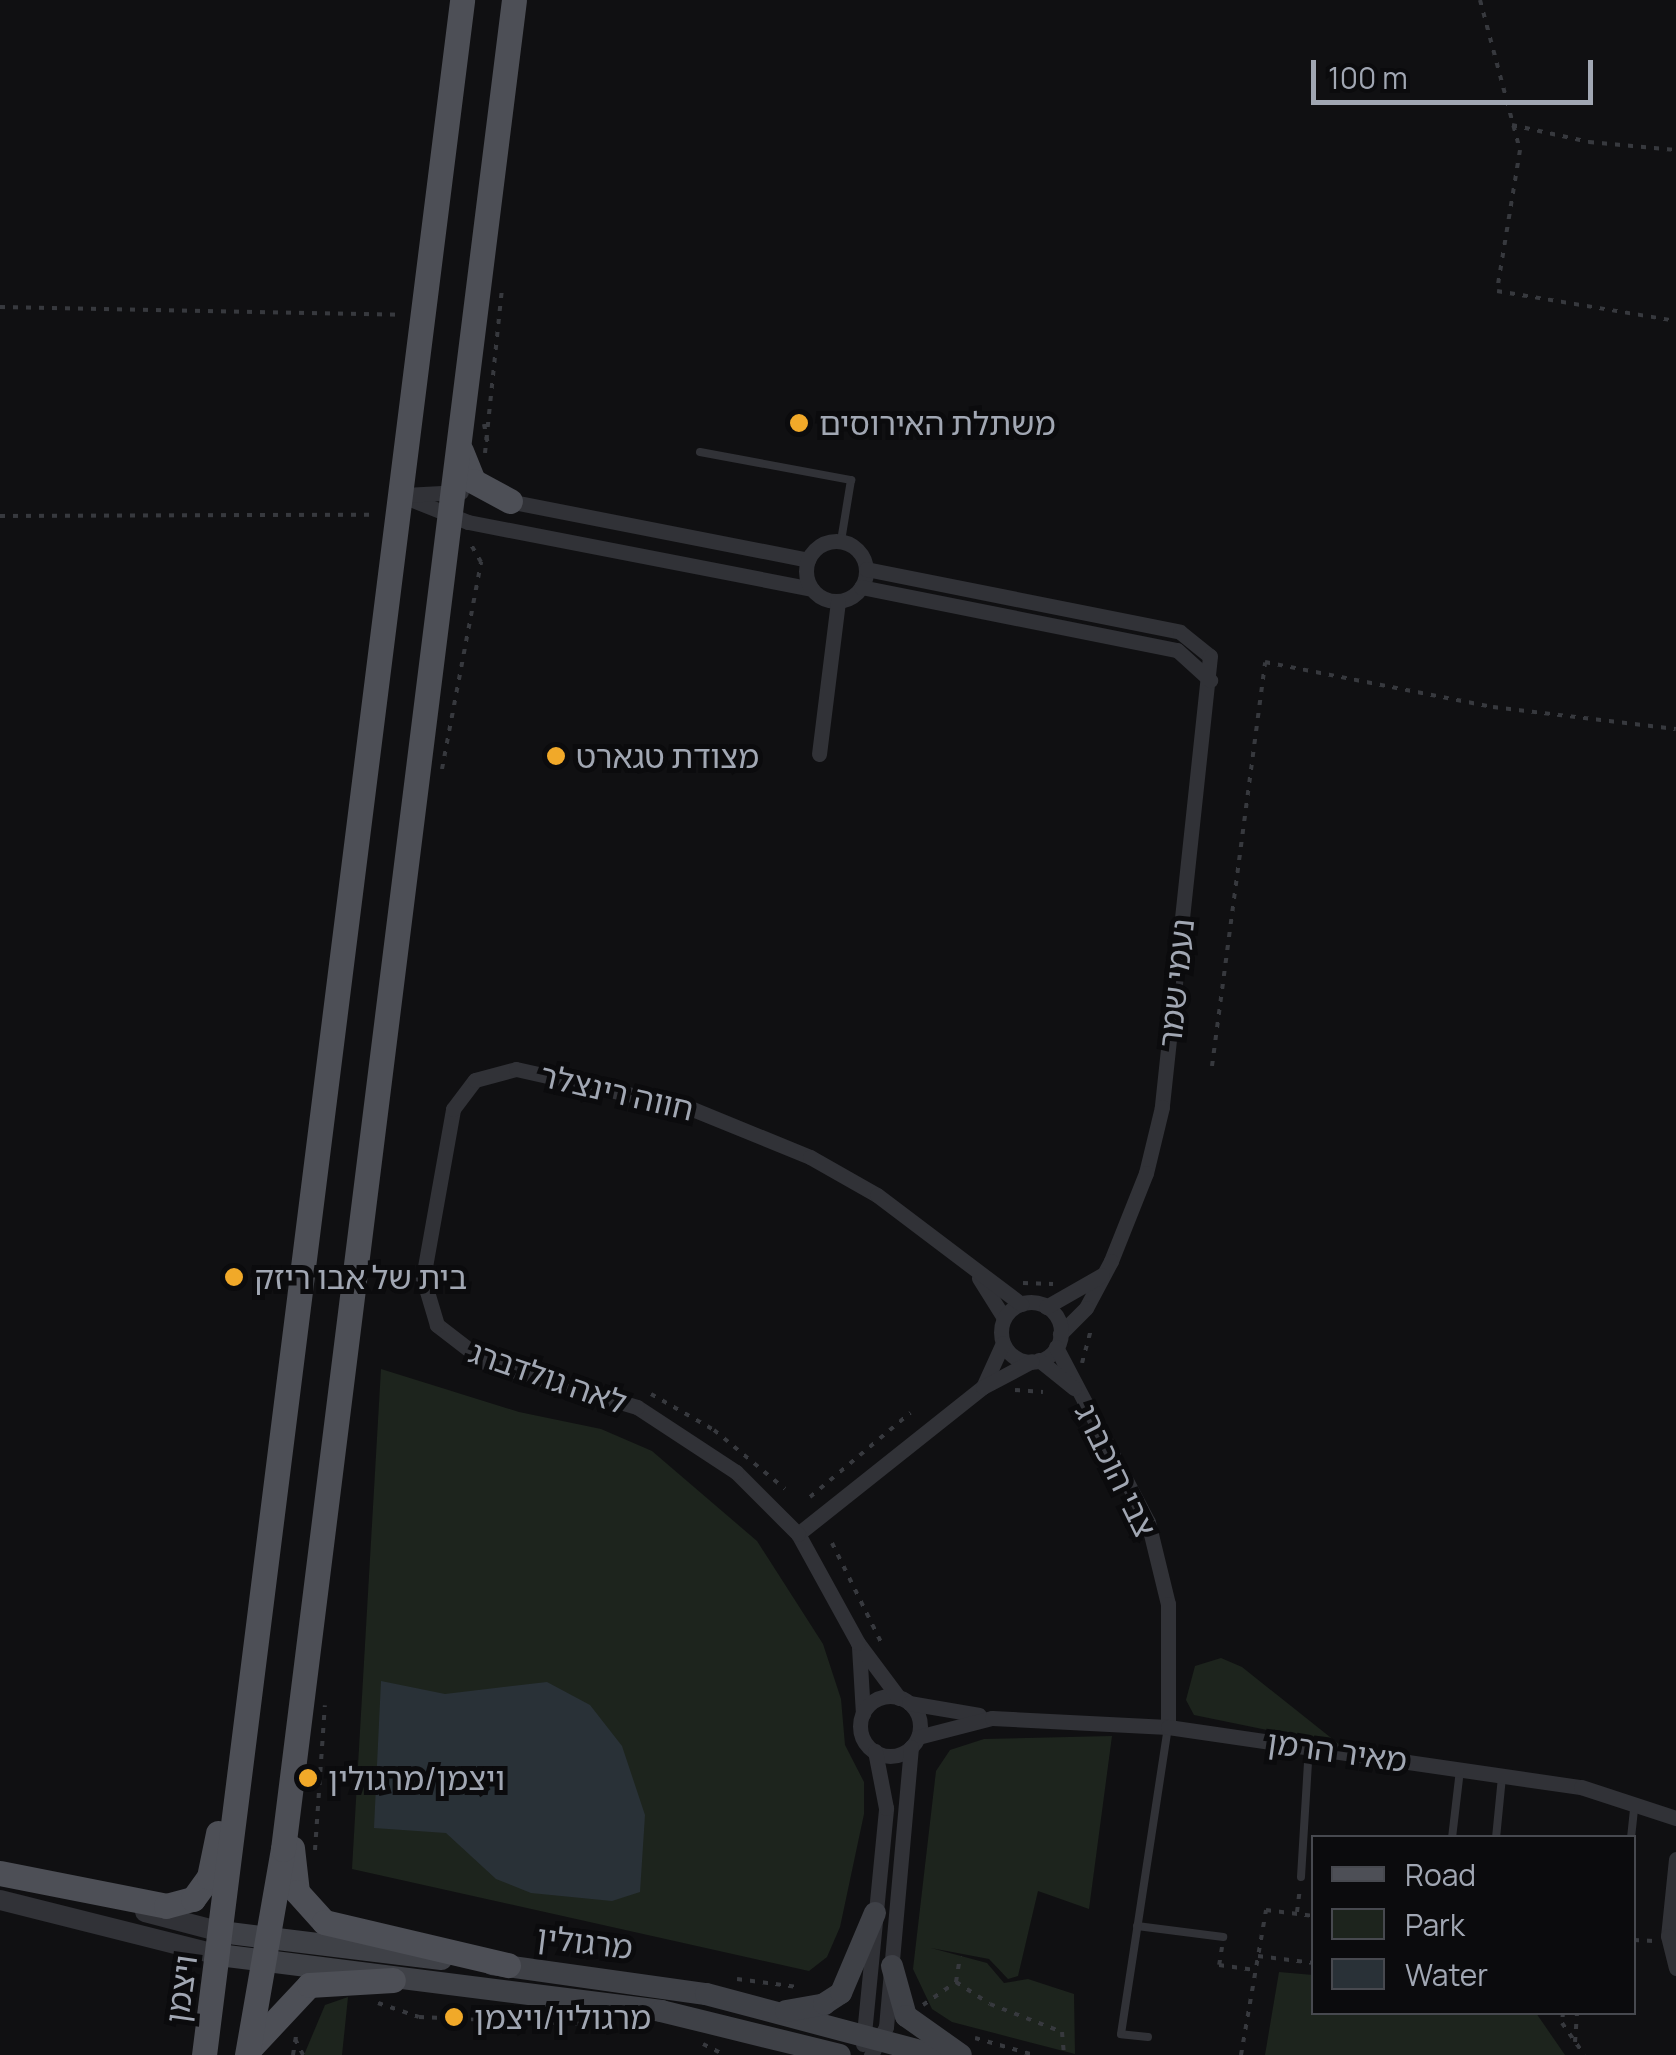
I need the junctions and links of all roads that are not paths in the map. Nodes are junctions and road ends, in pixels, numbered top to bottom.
1 (462, 0) edge
2 (514, 0) edge
3 (459, 443) junction
4 (700, 452) dead end
5 (453, 490) junction
6 (510, 501) junction
7 (399, 505) junction
8 (450, 517) junction
9 (841, 542) junction
10 (808, 560) junction
11 (866, 568) junction
12 (862, 587) junction
13 (812, 589) junction
14 (838, 601) junction
15 (1210, 680) junction
16 (819, 754) dead end
17 (974, 1270) junction
18 (1102, 1275) junction
19 (1021, 1304) junction
20 (1046, 1306) junction
21 (1004, 1318) junction
22 (437, 1325) joint
23 (1058, 1340) junction
24 (1003, 1343) junction
25 (1035, 1361) junction
26 (983, 1386) junction
27 (1077, 1390) junction
28 (291, 1394) junction
29 (798, 1534) junction
30 (858, 1643) junction
31 (904, 1700) junction
32 (863, 1714) junction
33 (992, 1718) junction
34 (1168, 1728) junction
35 (914, 1742) junction
36 (1309, 1746) junction
37 (875, 1751) junction
38 (293, 1760) junction
39 (1460, 1770) junction
40 (1502, 1775) junction
41 (1634, 1802) junction
42 (1676, 1818) edge
43 (1452, 1835) edge
44 (1496, 1835) edge
45 (1630, 1835) edge
46 (1676, 1858) edge
47 (0, 1873) edge
48 (1301, 1877) road end
49 (0, 1900) edge
50 (875, 1913) junction
51 (1137, 1926) junction
52 (1224, 1937) road end
53 (220, 1944) junction
54 (276, 1953) junction
55 (508, 1966) junction
56 (892, 1966) junction
57 (1676, 1968) edge
58 (393, 1980) junction
59 (777, 2012) junction
60 (1148, 2037) dead end
61 (870, 2047) edge
62 (247, 2053) edge
63 (204, 2055) edge
64 (840, 2055) edge
65 (935, 2055) edge
66 (961, 2055) edge

1 - 7 main road
2 - 3 main road
3 - 5 main road
3 - 6 main road
4 - 9 lane
5 - 6 street
5 - 7 street
5 - 8 main road
6 - 10 street
7 - 8 street
7 - 28 main road
8 - 13 street
8 - 38 main road
9 - 10 street
9 - 11 street
10 - 13 street
11 - 12 street
11 - 15 street
12 - 14 street
12 - 15 street
13 - 14 street
14 - 16 street
15 - 18 street, נעמי שמר
17 - 19 street, חווה רינצלר
17 - 21 street, חווה רינצלר
17 - 22 street, חווה רינצלר
18 - 20 street
18 - 23 street, נעמי שמר
19 - 20 street
19 - 21 street
20 - 23 street
21 - 24 street
22 - 29 street, לאה גולדברג
23 - 25 street
23 - 27 street, צבי הוכברג
24 - 25 street
24 - 26 street
25 - 26 street
25 - 27 street, צבי הוכברג
26 - 29 street
27 - 34 street, צבי הוכברג
28 - 47 main road
28 - 53 main road, ויצמן
29 - 30 street, לאה גולדברג
30 - 31 street, לאה גולדברג
30 - 32 street, לאה גולדברג
31 - 32 street
31 - 33 street, מאיר הרמן
31 - 35 street
32 - 37 street
33 - 34 street, מאיר הרמן
33 - 35 street, מאיר הרמן
34 - 36 street, מאיר הרמן
34 - 51 lane
35 - 37 street
35 - 56 street
36 - 39 street, מאיר הרמן
36 - 48 lane
37 - 50 street
38 - 54 main road
38 - 55 main road
39 - 40 street, מאיר הרמן
39 - 43 lane
40 - 41 street, מאיר הרמן
40 - 44 lane
41 - 42 street, מאיר הרמן
41 - 45 lane
46 - 57 street
47 - 53 street
49 - 53 street
50 - 59 main road
50 - 61 street
51 - 52 lane
51 - 60 lane
53 - 54 main road, מרגולין
53 - 63 main road, ויצמן
54 - 55 main road, מרגולין
54 - 58 main road, מרגולין
54 - 62 main road
55 - 59 main road, מרגולין
56 - 61 street
56 - 66 main road
58 - 62 main road
58 - 64 main road, מרגולין
59 - 61 main road, מרגולין
61 - 65 main road, מרגולין

